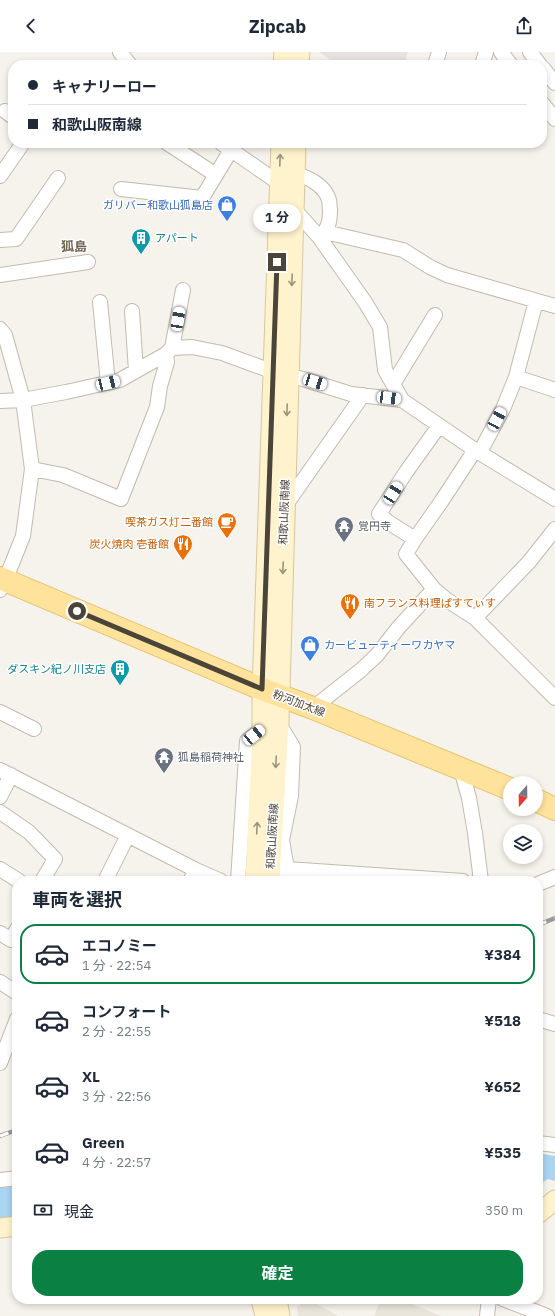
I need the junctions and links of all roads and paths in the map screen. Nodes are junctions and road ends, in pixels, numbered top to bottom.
1 (120, 52) edge
2 (530, 52) edge
3 (126, 60) edge
4 (536, 60) edge
5 (547, 73) edge
6 (554, 81) edge
7 (547, 109) edge
8 (555, 119) edge
9 (19, 148) edge
10 (175, 148) edge
11 (225, 148) edge
12 (230, 148) edge
13 (282, 148) edge
14 (295, 148) edge
15 (2, 169) edge
16 (216, 175) junction
17 (58, 178) dead end
18 (287, 178) junction
19 (121, 189) dead end
20 (294, 209) junction
21 (322, 235) junction
22 (0, 240) edge
23 (88, 262) dead end
24 (0, 275) edge
25 (183, 290) dead end
26 (536, 301) junction
27 (100, 302) dead end
28 (555, 306) edge
29 (132, 311) dead end
30 (435, 315) dead end
31 (0, 329) edge
32 (169, 351) junction
33 (136, 371) junction
34 (281, 374) junction
35 (516, 378) junction
36 (108, 383) junction
37 (393, 384) junction
38 (555, 390) edge
39 (363, 395) junction
40 (23, 400) junction
41 (402, 400) junction
42 (0, 401) edge
43 (439, 426) junction
44 (477, 451) junction
45 (32, 468) junction
46 (555, 499) edge
47 (285, 506) junction
48 (555, 529) edge
49 (415, 539) junction
50 (2, 583) edge
51 (434, 589) junction
52 (475, 618) junction
53 (271, 692) junction
54 (555, 698) edge
55 (313, 708) junction
56 (0, 712) edge
57 (270, 726) junction
58 (34, 729) dead end
59 (461, 769) junction
60 (6, 772) edge
61 (503, 786) edge
62 (0, 797) edge
63 (543, 803) edge
64 (555, 809) edge
65 (0, 812) edge
66 (128, 835) junction
67 (0, 870) edge
68 (193, 875) edge
69 (270, 875) edge
70 (45, 876) edge
71 (108, 876) edge
72 (238, 876) edge
73 (310, 876) edge
74 (480, 876) edge
75 (12, 877) edge
76 (555, 877) edge
77 (543, 882) edge
78 (0, 933) edge
79 (12, 938) edge
80 (0, 982) edge
81 (12, 990) edge
82 (543, 1020) edge
83 (555, 1024) edge
84 (12, 1032) edge
85 (0, 1063) edge
86 (543, 1144) edge
87 (555, 1145) edge
88 (12, 1179) edge
89 (0, 1180) edge
90 (555, 1200) edge
91 (543, 1210) edge
92 (12, 1227) edge
93 (0, 1228) edge
94 (262, 1304) edge
95 (278, 1304) edge
96 (488, 1304) edge
97 (518, 1304) edge
98 (265, 1316) edge
99 (280, 1316) edge
100 (487, 1316) edge
101 (547, 1316) edge

1 - 3 street
2 - 4 street
5 - 6 street
7 - 8 street
9 - 15 street
10 - 16 street
11 - 16 street
12 - 18 street
18 -> 13 main road, 和歌山阪南線
14 - 18 main road, 和歌山阪南線
16 - 19 street
17 - 22 street
18 - 20 main road, 和歌山阪南線
18 - 21 street
18 - 34 main road, 和歌山阪南線
20 - 21 street
20 -> 34 main road, 和歌山阪南線
21 - 26 street
21 - 37 street
23 - 24 street
25 - 32 street
26 - 28 street
26 - 35 street
27 - 36 street
29 - 33 street
30 - 37 street
31 - 40 street
32 - 33 street
32 - 34 street
32 - 45 street
33 - 36 street
34 - 39 street
34 -> 47 main road, 和歌山阪南線
34 - 53 main road, 和歌山阪南線
35 - 38 street
35 - 44 street
36 - 40 street
37 - 41 street
39 - 41 street
39 - 47 street
40 - 42 street
40 - 45 street
41 - 43 street
43 - 44 street
43 - 49 street
44 - 46 street
44 - 49 street
45 - 50 street
47 -> 53 main road, 和歌山阪南線
48 - 52 street
49 - 51 street
50 - 53 main road, 粉河加太線
51 - 52 street
51 - 55 street
52 - 54 street
53 - 55 main road, 粉河加太線
53 - 57 main road, 和歌山阪南線
55 - 59 main road, 粉河加太線
56 - 58 street
57 - 69 main road, 和歌山阪南線
57 - 69 street
57 - 72 street
59 - 61 main road, 粉河加太線
59 - 74 street
60 - 62 street
60 - 66 street
63 - 64 main road
65 - 70 street
66 - 68 street
66 - 71 street
67 - 75 street
69 - 73 street
76 - 77 street
78 - 79 street
80 - 81 street
82 - 83 street
84 - 85 street
86 - 87 street
88 - 89 street
90 - 91 main road
92 - 93 main road
94 - 98 main road
95 - 99 main road
96 - 100 street
97 - 101 street

